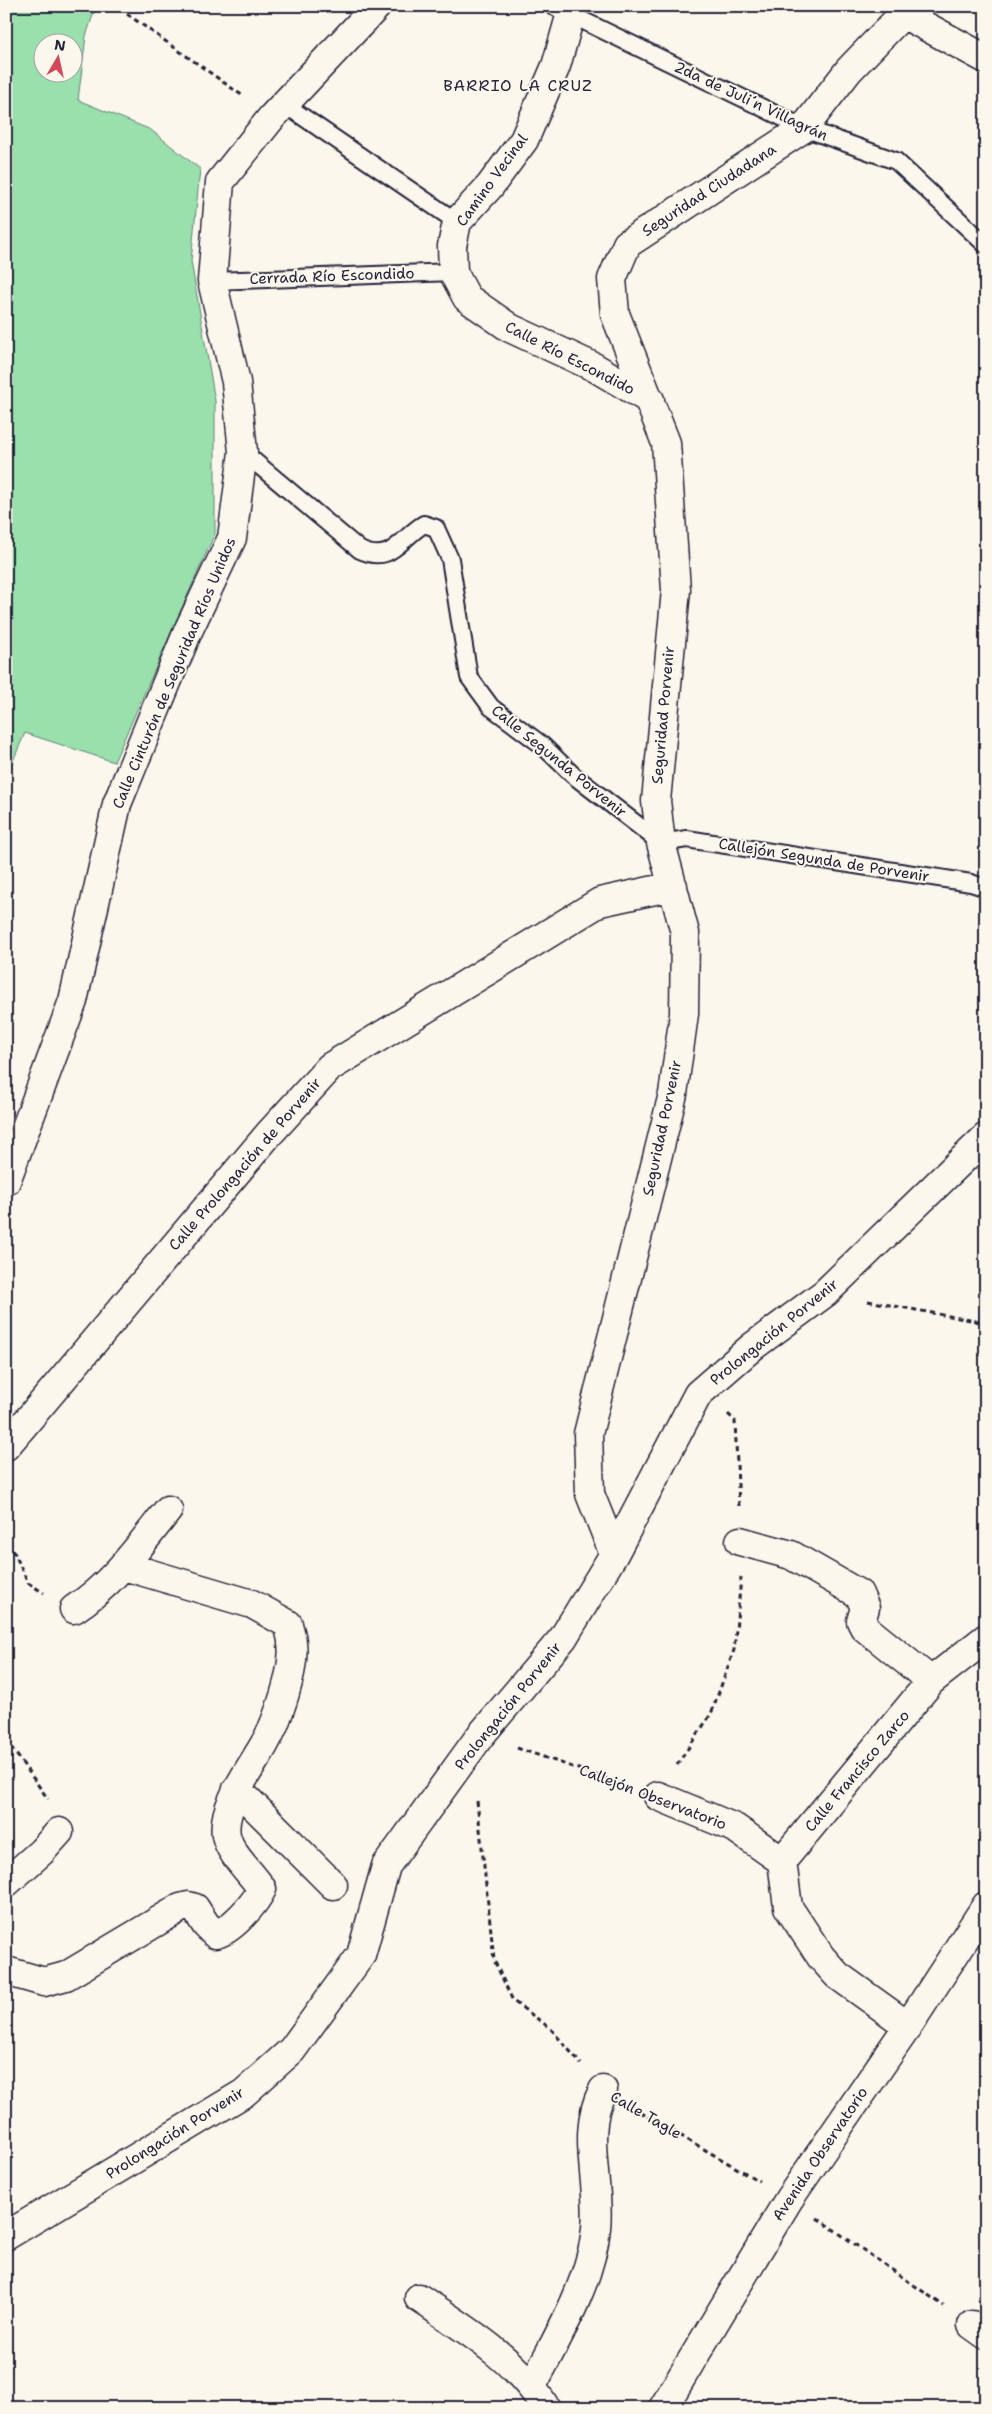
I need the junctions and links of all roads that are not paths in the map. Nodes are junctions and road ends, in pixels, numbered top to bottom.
1 (378, 6) edge
2 (566, 10) edge
3 (986, 59) edge
4 (278, 111) junction
5 (804, 128) junction
6 (458, 222) junction
7 (986, 245) edge
8 (453, 272) junction
9 (212, 281) junction
10 (650, 400) junction
11 (243, 452) junction
12 (661, 843) junction
13 (672, 886) junction
14 (986, 888) edge
15 (986, 1137) edge
16 (6, 1181) edge
17 (6, 1446) edge
18 (168, 1510) dead end
19 (740, 1542) road end
20 (614, 1554) junction
21 (124, 1566) junction
22 (74, 1609) road end
23 (986, 1638) edge
24 (931, 1681) junction
25 (237, 1788) junction
26 (658, 1796) road end
27 (60, 1832) road end
28 (782, 1861) junction
29 (6, 1883) edge
30 (333, 1885) dead end
31 (986, 1906) edge
32 (6, 1971) edge
33 (908, 2026) junction
34 (603, 2090) road end
35 (6, 2236) edge
36 (419, 2298) dead end
37 (539, 2397) edge
38 (663, 2408) edge

1 - 4 street
2 - 5 lane, 2da de Juli´n Villagrán
2 - 6 street, Camino Vecinal
3 - 5 street, Seguridad Ciudadana
4 - 6 lane
4 - 9 street, Calle Cinturón de Seguridad Ríos Unidos
5 - 7 lane, 2da de Juli´n Villagrán
5 - 10 street, Seguridad Ciudadana
6 - 8 street, Camino Vecinal
8 - 9 lane, Cerrada Río Escondido
8 - 10 street, Calle Río Escondido
9 - 11 street, Calle Cinturón de Seguridad Ríos Unidos
10 - 12 street, Seguridad Porvenir
11 - 12 lane, Calle Segunda Porvenir
11 - 16 street, Calle Cinturón de Seguridad Ríos Unidos
12 - 13 street, Seguridad Porvenir
12 - 14 lane, Callejón Segunda de Porvenir
13 - 17 street, Calle Prolongación de Porvenir
13 - 20 street, Seguridad Porvenir
15 - 20 street, Prolongación Porvenir
18 - 21 street
19 - 24 street
20 - 35 street, Prolongación Porvenir
21 - 22 street
21 - 25 street
23 - 24 street, Calle Francisco Zarco
24 - 28 street, Calle Francisco Zarco
25 - 30 street
25 - 32 street
26 - 28 street, Callejón Observatorio
27 - 29 street
28 - 33 street
31 - 33 street, Avenida Observatorio
33 - 38 street, Avenida Observatorio
34 - 37 street
36 - 37 street

